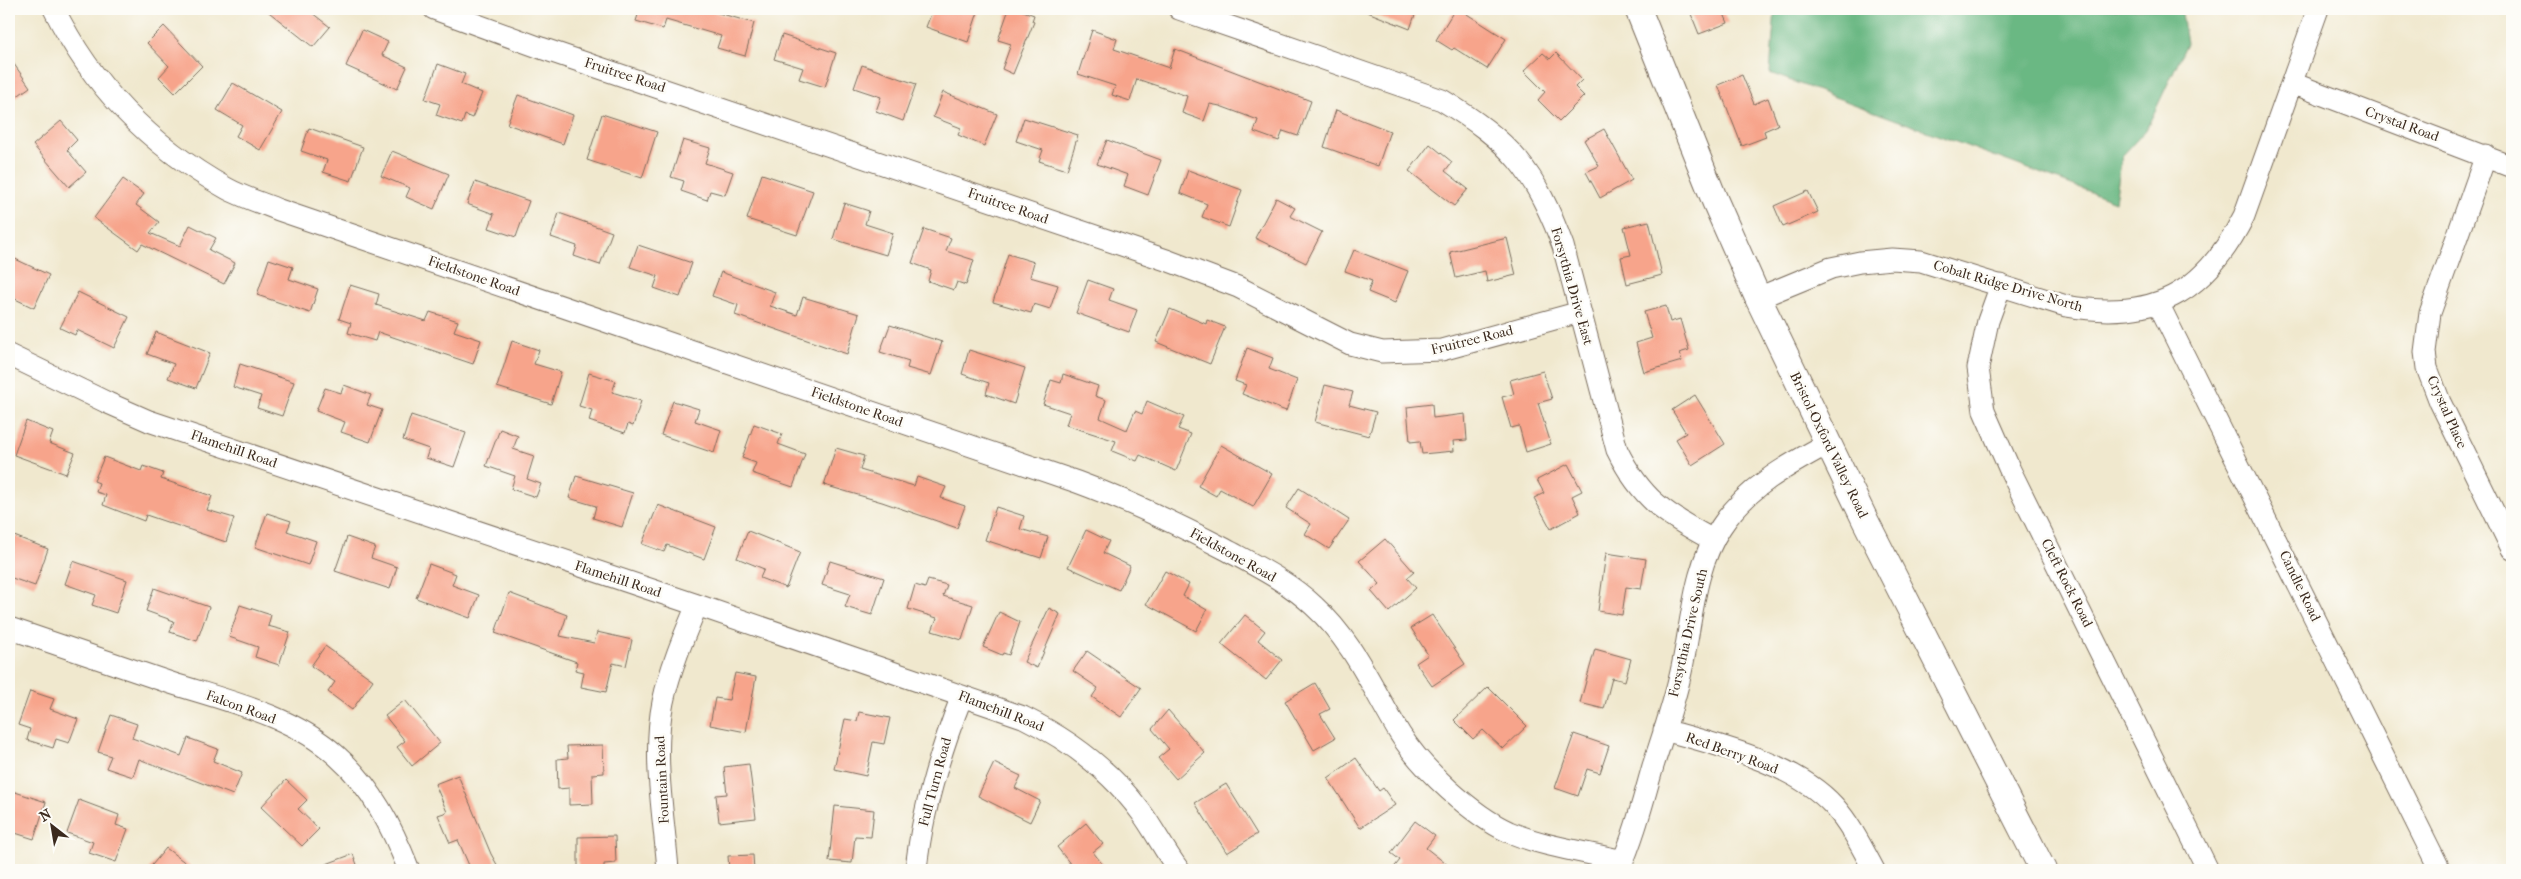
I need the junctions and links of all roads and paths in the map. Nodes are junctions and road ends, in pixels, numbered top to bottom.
1 (54, 9) edge
2 (434, 9) edge
3 (1179, 9) edge
4 (1638, 9) edge
5 (2318, 9) edge
6 (2292, 83) junction
7 (2486, 155) junction
8 (2512, 166) edge
9 (2001, 285) junction
10 (1758, 298) junction
11 (2158, 303) junction
12 (1580, 312) junction
13 (9, 355) edge
14 (1827, 444) junction
15 (1713, 540) junction
16 (2512, 549) edge
17 (697, 605) junction
18 (9, 628) edge
19 (962, 696) junction
20 (1664, 730) junction
21 (1621, 866) edge
22 (410, 870) edge
23 (668, 870) edge
24 (916, 870) edge
25 (1179, 870) edge
26 (1874, 870) edge
27 (2043, 870) edge
28 (2208, 870) edge
29 (2440, 870) edge

1 - 21 street, Fieldstone Road
2 - 12 street, Fruitree Road
3 - 12 street, Forsythia Drive East
4 - 10 main road, Bristol-Oxford Valley Road
5 - 6 street, Cobalt Ridge Drive North
6 - 7 street, Crystal Road
6 - 11 street, Cobalt Ridge Drive North
7 - 8 street, Crystal Road
7 - 16 street, Crystal Place
9 - 10 street, Cobalt Ridge Drive North
9 - 11 street, Cobalt Ridge Drive North
9 - 28 street, Cleft Rock Road
10 - 14 main road, Bristol-Oxford Valley Road
11 - 29 street, Candle Road
12 - 15 street, Forsythia Drive East
13 - 17 street, Flamehill Road
14 - 15 street, Forsythia Drive South
14 - 27 main road, Bristol-Oxford Valley Road
15 - 20 street, Forsythia Drive South
17 - 19 street, Flamehill Road
17 - 23 street, Fountain Road
18 - 22 street, Falcon Road
19 - 24 street, Full Turn Road
19 - 25 street, Flamehill Road
20 - 21 street, Forsythia Drive South
20 - 26 street, Red Berry Road

